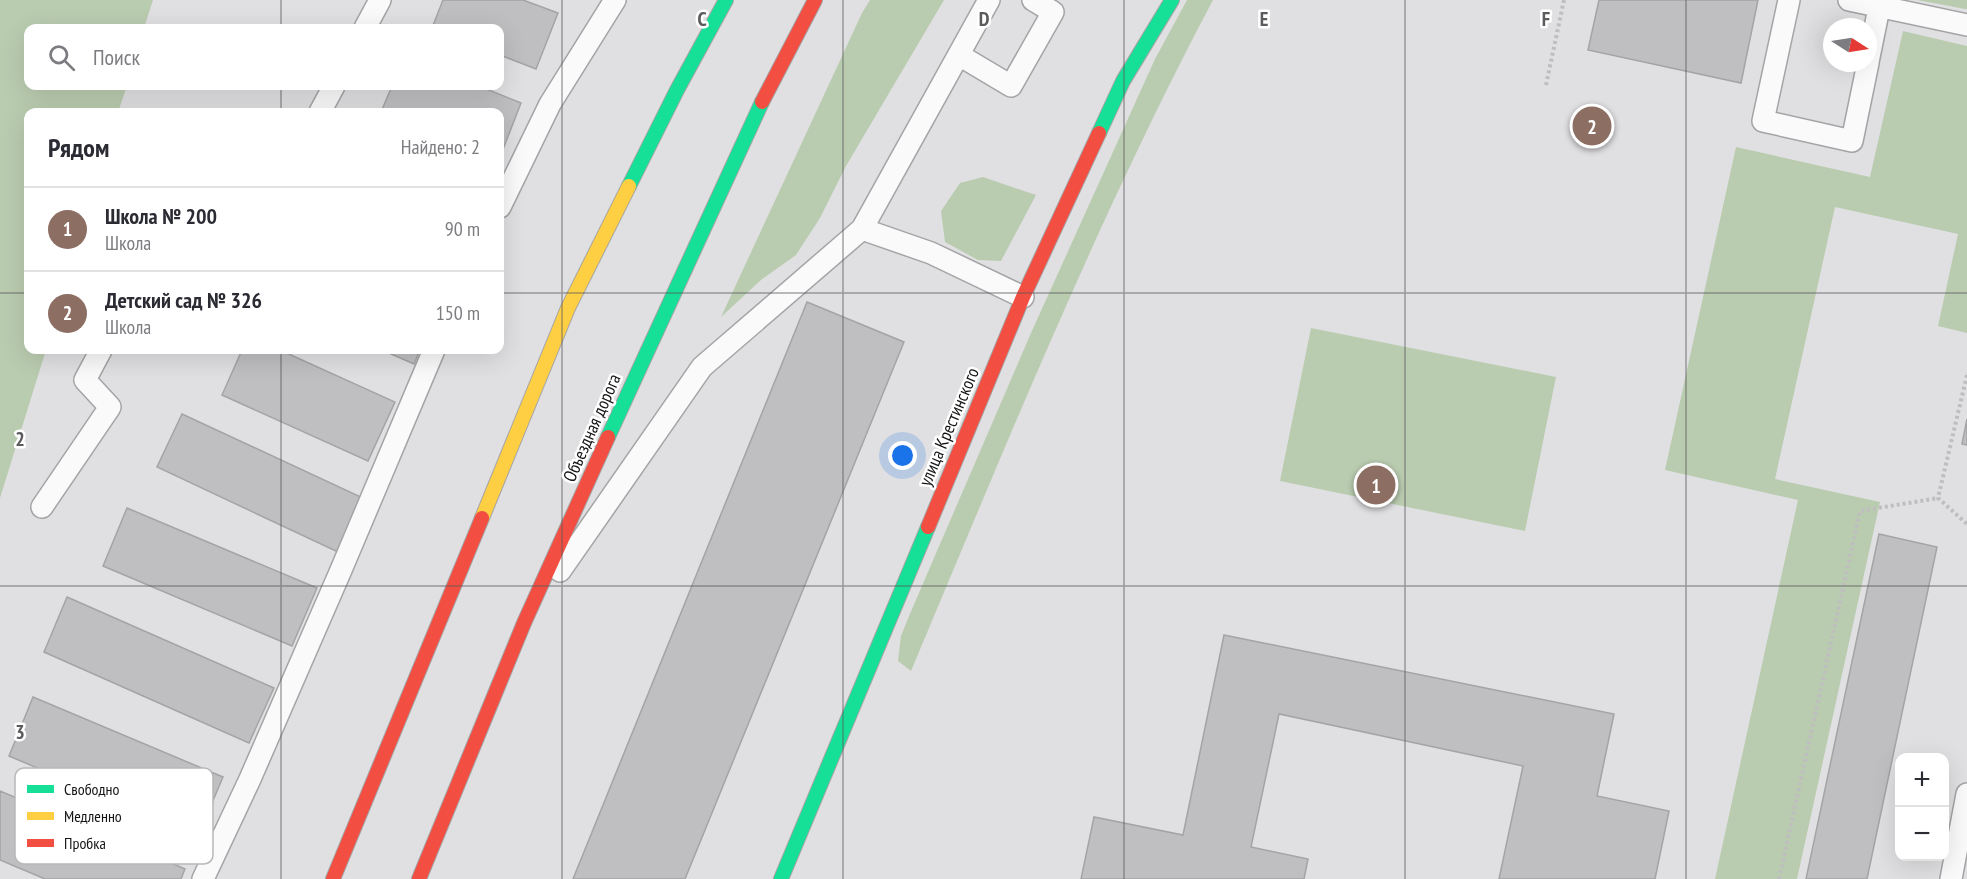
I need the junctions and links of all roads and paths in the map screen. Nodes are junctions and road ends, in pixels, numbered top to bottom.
1 (380, 0) edge
2 (615, 0) edge
3 (726, 0) edge
4 (815, 0) edge
5 (989, 0) edge
6 (1033, 0) edge
7 (1173, 0) edge
8 (1564, 0) edge
9 (1789, 0) edge
10 (1849, 0) edge
11 (1057, 6) edge
12 (1879, 8) junction
13 (1877, 18) edge
14 (366, 24) edge
15 (1967, 25) edge
16 (959, 55) junction
17 (1866, 72) edge
18 (1546, 85) dead end
19 (332, 90) edge
20 (322, 108) edge
21 (504, 199) edge
22 (862, 229) junction
23 (1023, 297) junction
24 (99, 354) edge
25 (432, 354) edge
26 (1967, 375) edge
27 (1938, 498) junction
28 (42, 507) dead end
29 (1967, 525) edge
30 (524, 623) junction
31 (1967, 794) edge
32 (1963, 828) edge
33 (213, 858) edge
34 (210, 864) edge
35 (203, 879) edge
36 (333, 879) edge
37 (419, 879) edge
38 (781, 879) edge
39 (1779, 879) edge
40 (1951, 879) edge

1 - 14 lane
2 - 21 lane
3 - 36 main road
4 - 30 main road, Объездная дорога
5 - 16 lane
6 - 11 lane
7 - 23 main road, улица Крестинского
8 - 18 path
9 - 17 lane
10 - 12 lane
11 - 16 lane
12 - 13 lane
12 - 15 lane
16 - 22 lane
19 - 20 lane
22 - 23 lane
22 - 30 lane
23 - 38 main road, улица Крестинского
24 - 28 lane
25 - 33 lane
26 - 27 path
27 - 29 path
27 - 39 path
30 - 37 main road, Объездная дорога
31 - 32 lane
32 - 40 lane
34 - 35 lane

